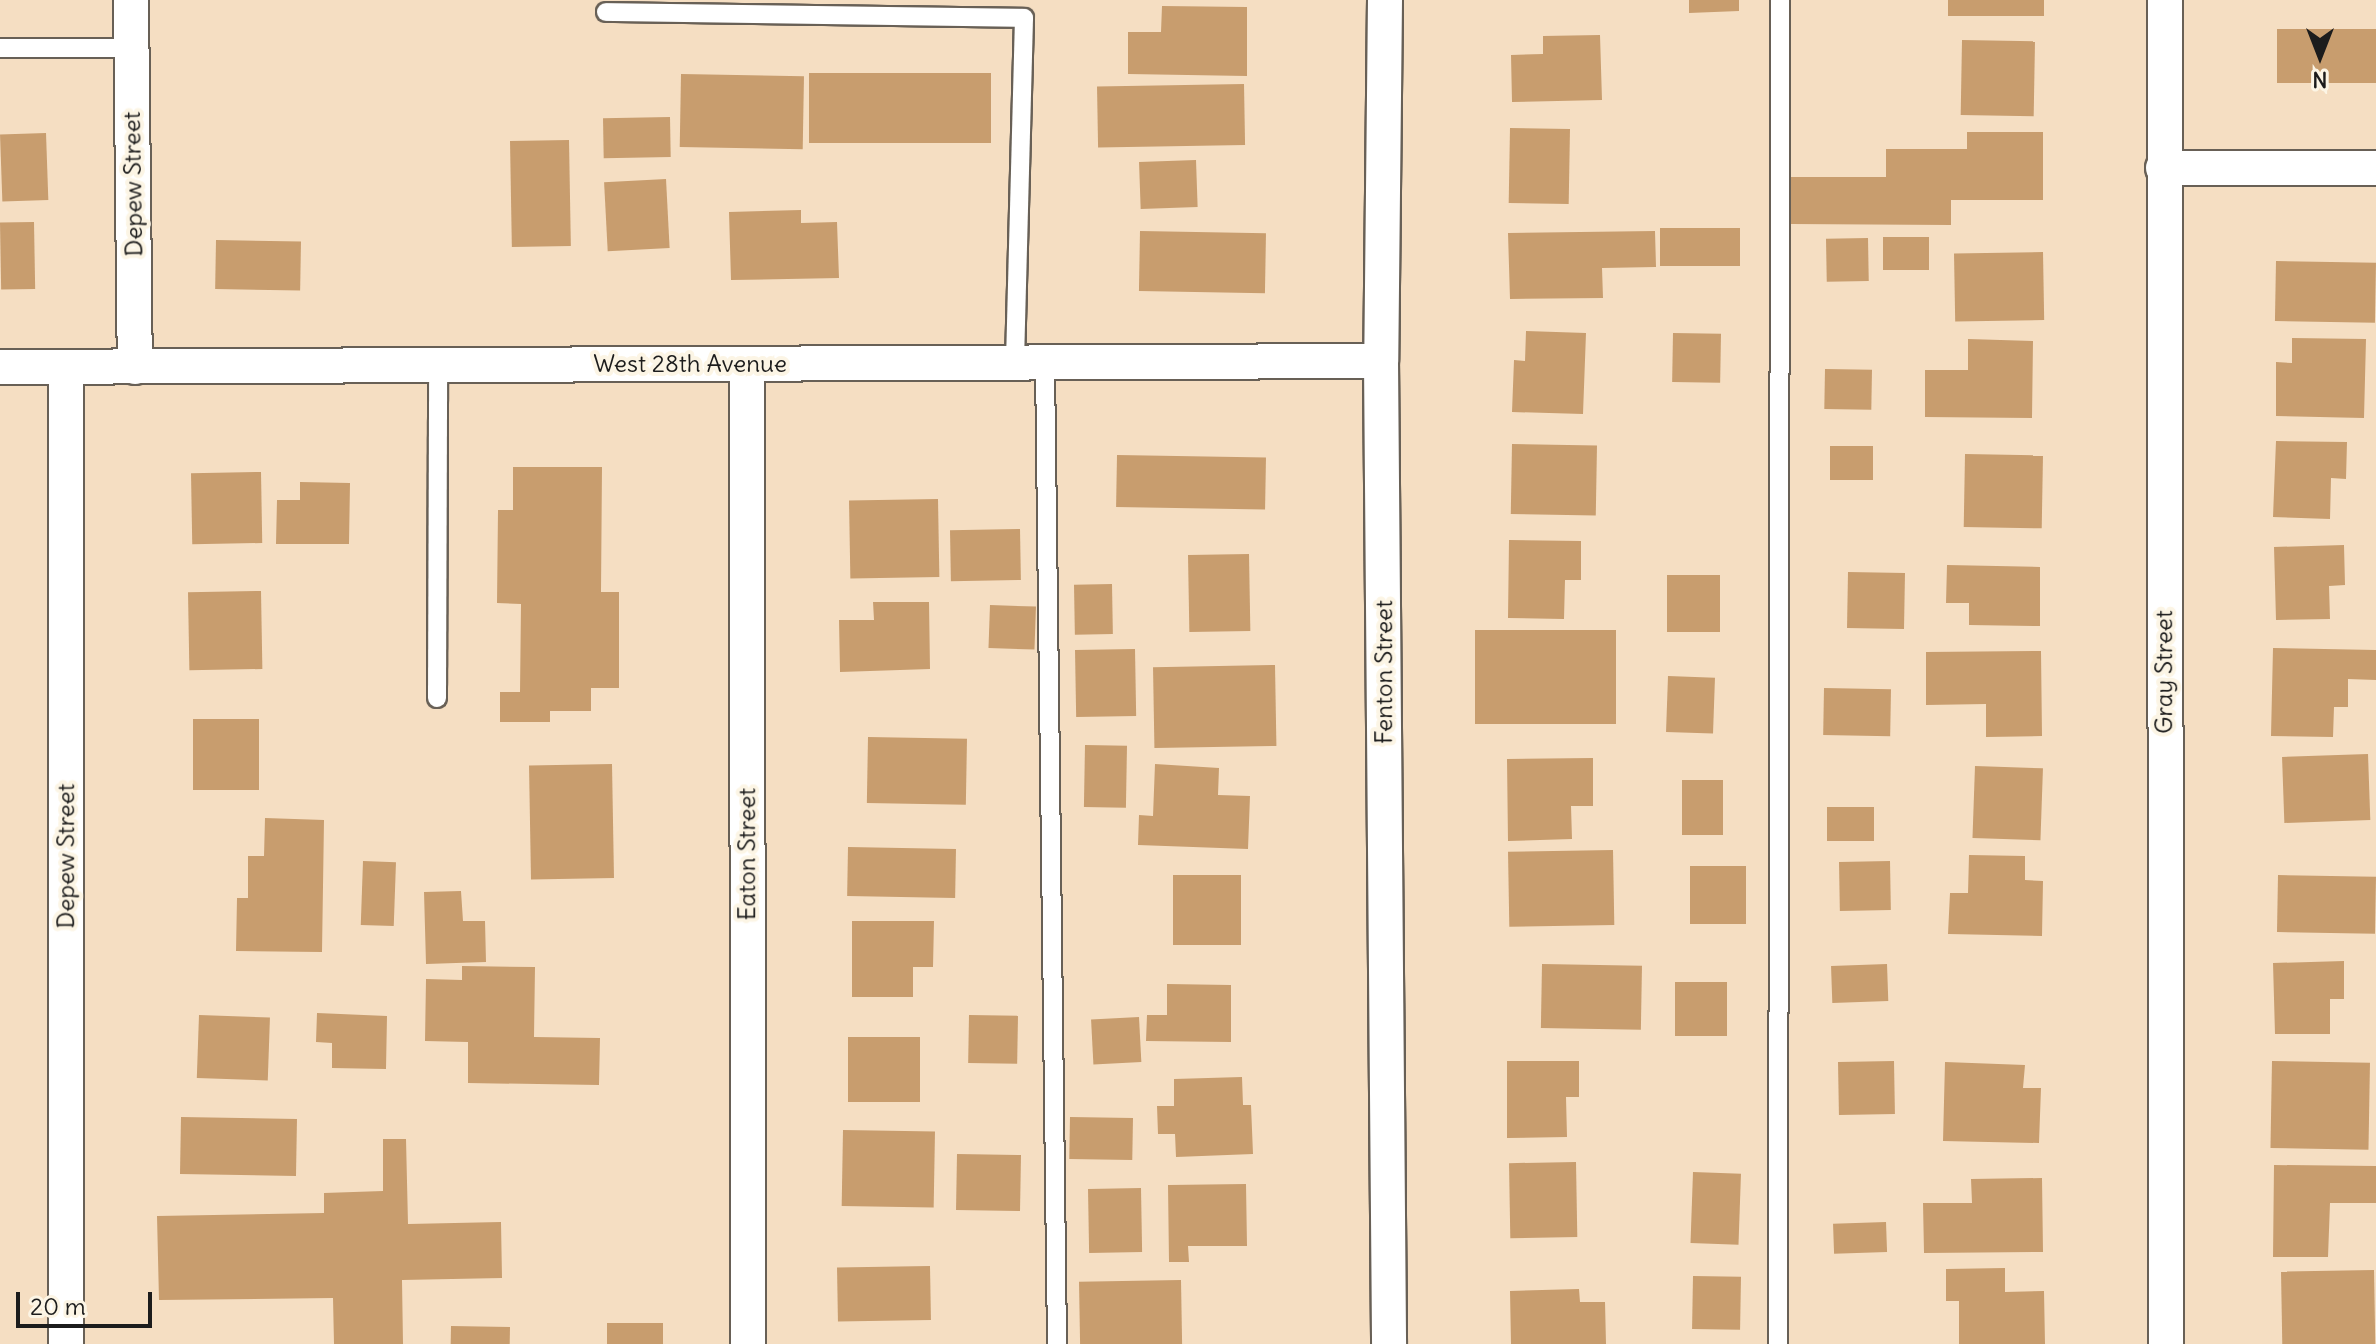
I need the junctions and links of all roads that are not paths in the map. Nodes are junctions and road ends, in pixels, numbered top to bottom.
1 (131, 0) edge
2 (1385, 0) edge
3 (1780, 0) edge
4 (2165, 0) edge
5 (606, 12) dead end
6 (0, 48) edge
7 (131, 48) junction
8 (2163, 168) junction
9 (2376, 168) edge
10 (1381, 361) junction
11 (1030, 363) junction
12 (747, 364) junction
13 (438, 366) junction
14 (0, 367) edge
15 (66, 367) junction
16 (135, 367) junction
17 (437, 698) dead end
18 (66, 1344) edge
19 (748, 1344) edge
20 (1057, 1344) edge
21 (1389, 1344) edge
22 (1778, 1344) edge
23 (2166, 1344) edge

1 - 7 street, Depew Street
2 - 10 street, Fenton Street
3 - 22 lane
4 - 8 street, Gray Street
5 - 11 lane
6 - 7 lane
7 - 16 street, Depew Street
8 - 9 street
8 - 23 street, Gray Street
10 - 11 street, West 28th Avenue
10 - 21 street, Fenton Street
11 - 12 street, West 28th Avenue
11 - 20 lane
12 - 13 street, West 28th Avenue
12 - 19 street, Eaton Street
13 - 16 street, West 28th Avenue
13 - 17 lane
14 - 15 street, West 28th Avenue
15 - 16 street, West 28th Avenue
15 - 18 street, Depew Street

